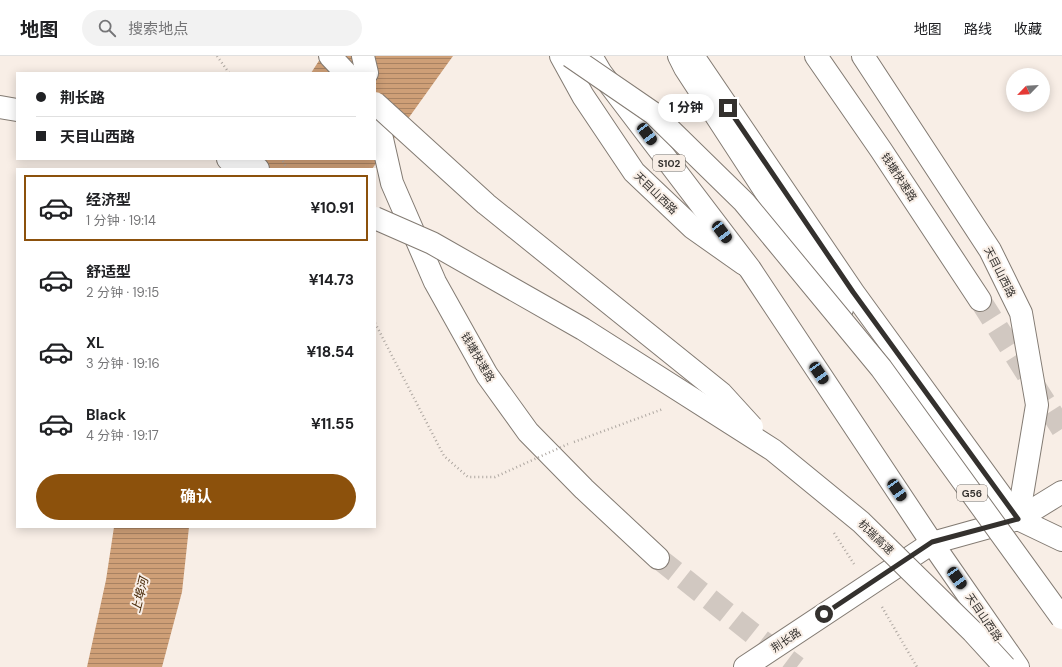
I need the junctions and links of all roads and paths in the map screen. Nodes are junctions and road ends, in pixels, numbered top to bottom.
1 (217, 56) edge
2 (330, 56) edge
3 (363, 56) edge
4 (561, 56) edge
5 (570, 56) edge
6 (591, 56) edge
7 (679, 56) edge
8 (693, 56) edge
9 (816, 56) edge
10 (864, 56) edge
11 (228, 72) edge
12 (345, 72) edge
13 (367, 72) edge
14 (376, 104) edge
15 (0, 107) edge
16 (16, 110) edge
17 (376, 112) edge
18 (231, 160) edge
19 (255, 168) edge
20 (376, 218) edge
21 (750, 269) junction
22 (980, 300) tunnel mouth
23 (376, 325) edge
24 (881, 368) junction
25 (568, 444) dead end
26 (773, 450) junction
27 (1062, 492) edge
28 (1018, 519) junction
29 (1062, 540) edge
30 (932, 542) junction
31 (658, 558) tunnel mouth
32 (869, 585) junction
33 (1062, 618) edge
34 (745, 667) edge
35 (917, 667) edge
36 (1005, 667) edge
37 (1018, 667) edge

1 - 11 path
2 - 12 main road
3 - 13 main road
4 - 21 main road, 天目山西路
5 - 24 main road, bridge
6 - 21 main road, 天目山西路 / S102
7 - 24 main road, bridge
8 - 28 main road
9 - 22 main road, 钱塘快速路
10 - 28 main road, 天目山西路
14 - 26 main road, bridge
15 - 16 main road
17 - 31 main road, 钱塘快速路
18 - 19 main road
20 - 26 main road, bridge
21 - 30 main road, 天目山西路 / S102
23 - 25 path, bridge
24 - 33 main road, G56, bridge
26 - 36 main road, 杭瑞高速, bridge
27 - 28 main road, 荆长路
28 - 29 main road
28 - 30 main road, 荆长路
30 - 32 main road, 荆长路
30 - 37 main road, 天目山西路 / S102
32 - 34 main road, 荆长路
32 - 35 path

